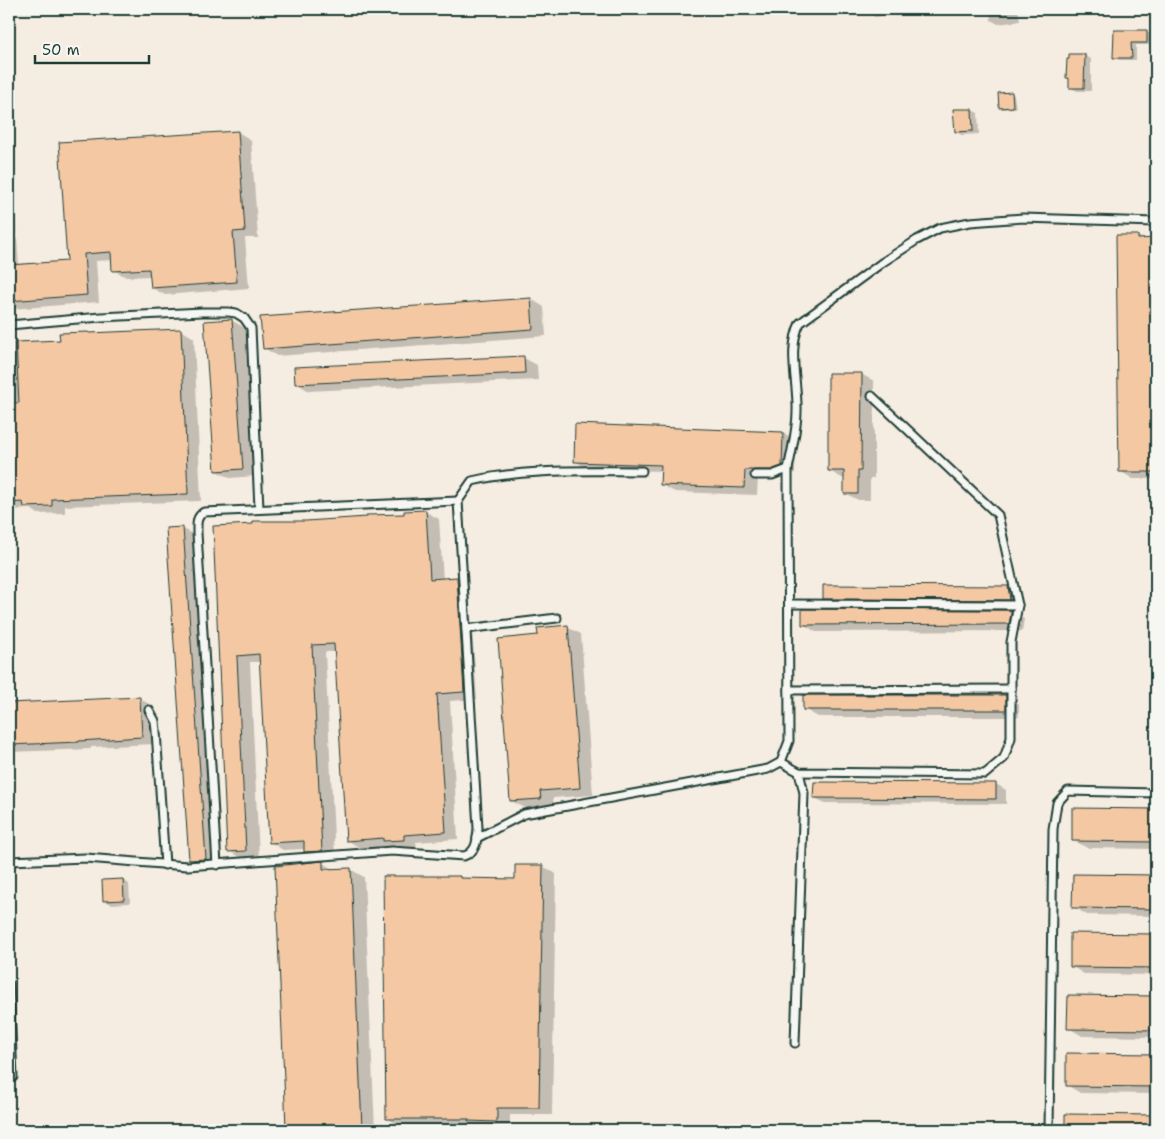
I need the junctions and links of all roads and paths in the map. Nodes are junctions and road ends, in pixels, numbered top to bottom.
1 (1156, 222) edge
2 (9, 325) edge
3 (872, 396) dead end
4 (788, 469) junction
5 (642, 471) dead end
6 (754, 475) dead end
7 (458, 501) junction
8 (259, 509) junction
9 (789, 604) junction
10 (1018, 605) junction
11 (557, 618) dead end
12 (466, 629) junction
13 (1011, 689) junction
14 (789, 690) junction
15 (149, 710) dead end
16 (781, 762) junction
17 (799, 772) junction
18 (1156, 793) edge
19 (477, 838) junction
20 (9, 861) edge
21 (165, 865) junction
22 (216, 865) junction
23 (9, 984) edge
24 (795, 1044) dead end
25 (13, 1076) dead end
26 (1049, 1130) edge

1 - 4 lane
2 - 8 lane
3 - 10 lane
4 - 6 lane
4 - 9 lane
5 - 7 lane
7 - 8 lane
7 - 12 lane
8 - 22 lane
9 - 10 lane
9 - 14 lane
10 - 13 lane
11 - 12 lane
12 - 19 lane
13 - 14 lane
13 - 17 lane
14 - 16 lane
15 - 21 lane
16 - 17 lane
16 - 19 lane
17 - 24 lane
18 - 26 lane
19 - 22 lane
20 - 21 lane
21 - 22 lane
23 - 25 lane

